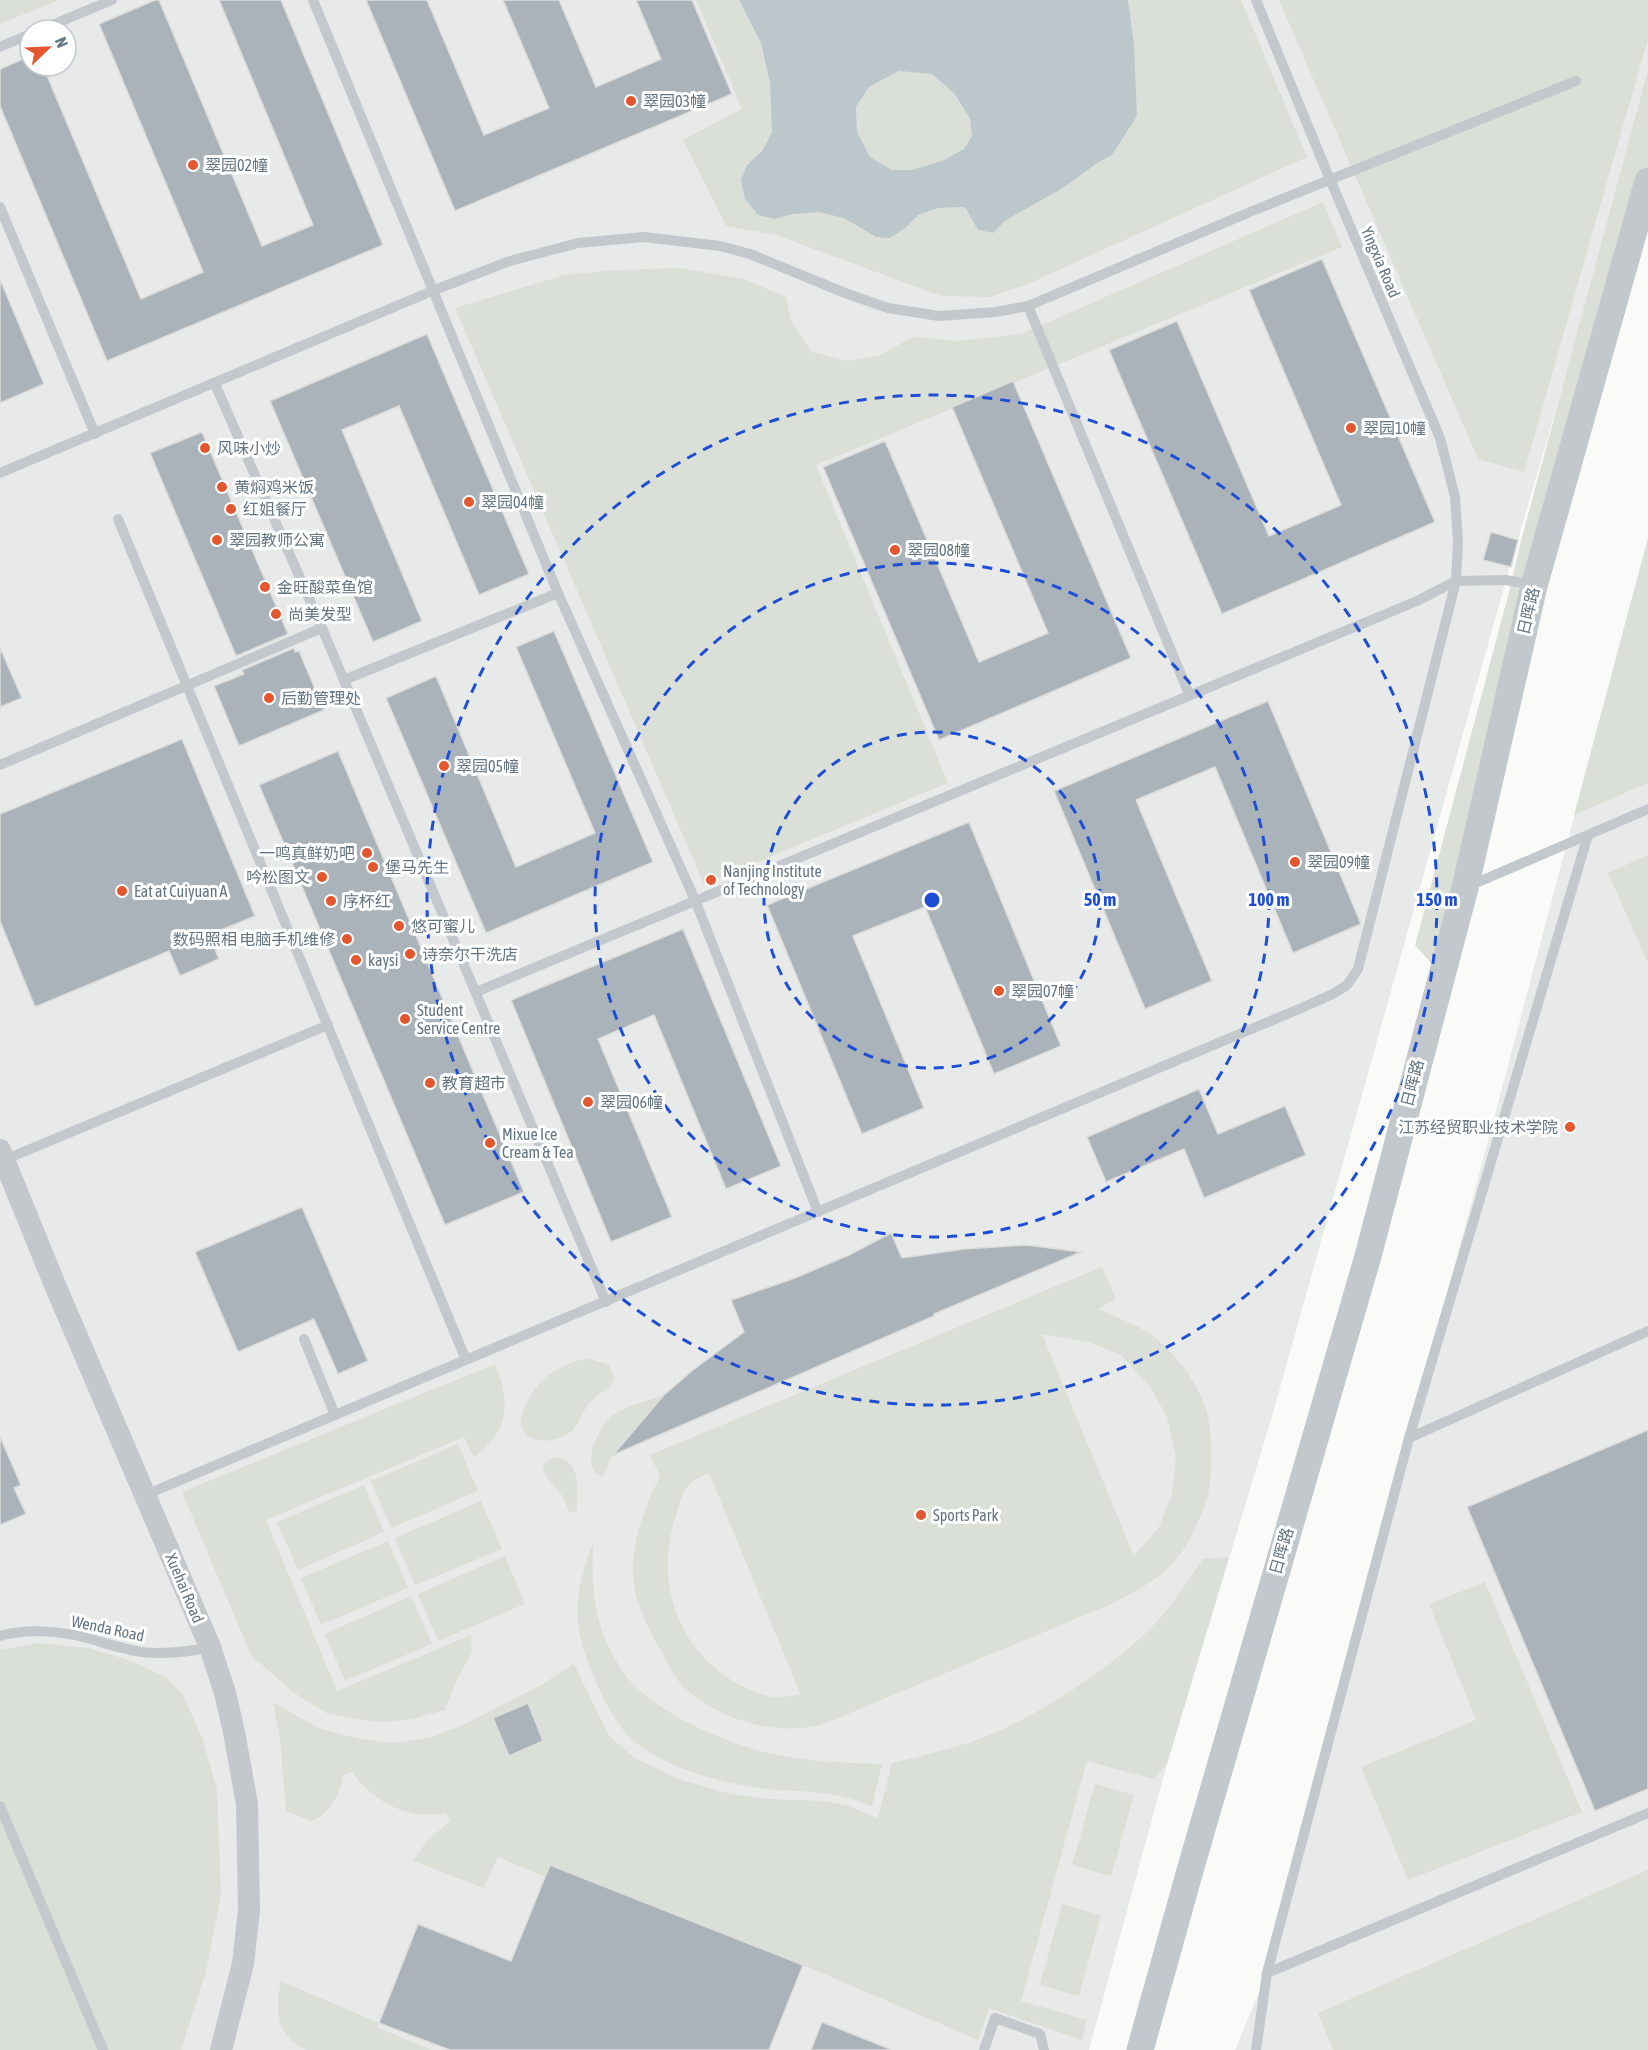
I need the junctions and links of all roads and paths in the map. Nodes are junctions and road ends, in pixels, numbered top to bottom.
1 (112, 0) edge
2 (313, 0) edge
3 (1257, 0) edge
4 (69, 18) edge
5 (18, 39) edge
6 (0, 47) edge
7 (1576, 81) dead end
8 (1330, 179) junction
9 (1648, 181) edge
10 (0, 207) edge
11 (432, 291) junction
12 (1028, 306) junction
13 (215, 384) junction
14 (95, 434) junction
15 (0, 473) edge
16 (118, 519) dead end
17 (1456, 581) junction
18 (1534, 586) junction
19 (558, 593) junction
20 (322, 628) junction
21 (344, 680) junction
22 (188, 685) junction
23 (1189, 694) junction
24 (0, 765) edge
25 (1648, 809) edge
26 (1588, 834) junction
27 (1464, 888) junction
28 (695, 900) junction
29 (476, 992) junction
30 (328, 1025) junction
31 (2, 1155) edge
32 (818, 1212) junction
33 (606, 1302) junction
34 (1648, 1331) edge
35 (304, 1339) dead end
36 (466, 1360) junction
37 (335, 1415) junction
38 (1409, 1438) junction
39 (145, 1495) junction
40 (0, 1636) edge
41 (210, 1647) junction
42 (0, 1806) edge
43 (1648, 1813) edge
44 (1267, 1973) junction
45 (103, 2050) edge
46 (221, 2050) edge
47 (984, 2050) edge
48 (1044, 2050) edge
49 (1140, 2050) edge
50 (1256, 2050) edge

1 - 4 lane
2 - 11 lane
3 - 8 lane, Yingxia Road
5 - 6 lane
7 - 8 lane
8 - 12 lane
8 - 17 lane, Yingxia Road
9 - 18 street, 日晖路
10 - 14 lane
11 - 12 lane
11 - 13 lane
11 - 19 lane
12 - 23 lane
13 - 14 lane
13 - 20 lane
14 - 15 lane
16 - 22 lane
17 - 18 lane
17 - 23 lane
17 - 32 lane, Yingxia Road
18 - 27 street, 日晖路
19 - 21 lane
19 - 28 lane
20 - 21 lane
20 - 22 lane
21 - 29 lane
22 - 24 lane
22 - 30 lane
23 - 28 lane
25 - 26 lane
26 - 27 lane
26 - 38 lane
27 - 49 street, 日晖路
28 - 29 lane
28 - 32 lane
29 - 33 lane
30 - 31 lane
30 - 36 lane
31 - 39 street, Xuehai Road
32 - 33 lane, Yingxia Road
33 - 36 lane, Yingxia Road
34 - 38 lane
35 - 37 lane
36 - 37 lane, Yingxia Road
37 - 39 lane, Yingxia Road
38 - 44 lane
39 - 41 street, Xuehai Road
40 - 41 lane, Wenda Road
41 - 46 street, Xuehai Road
42 - 45 lane
43 - 44 lane
44 - 50 lane
47 - 48 lane

